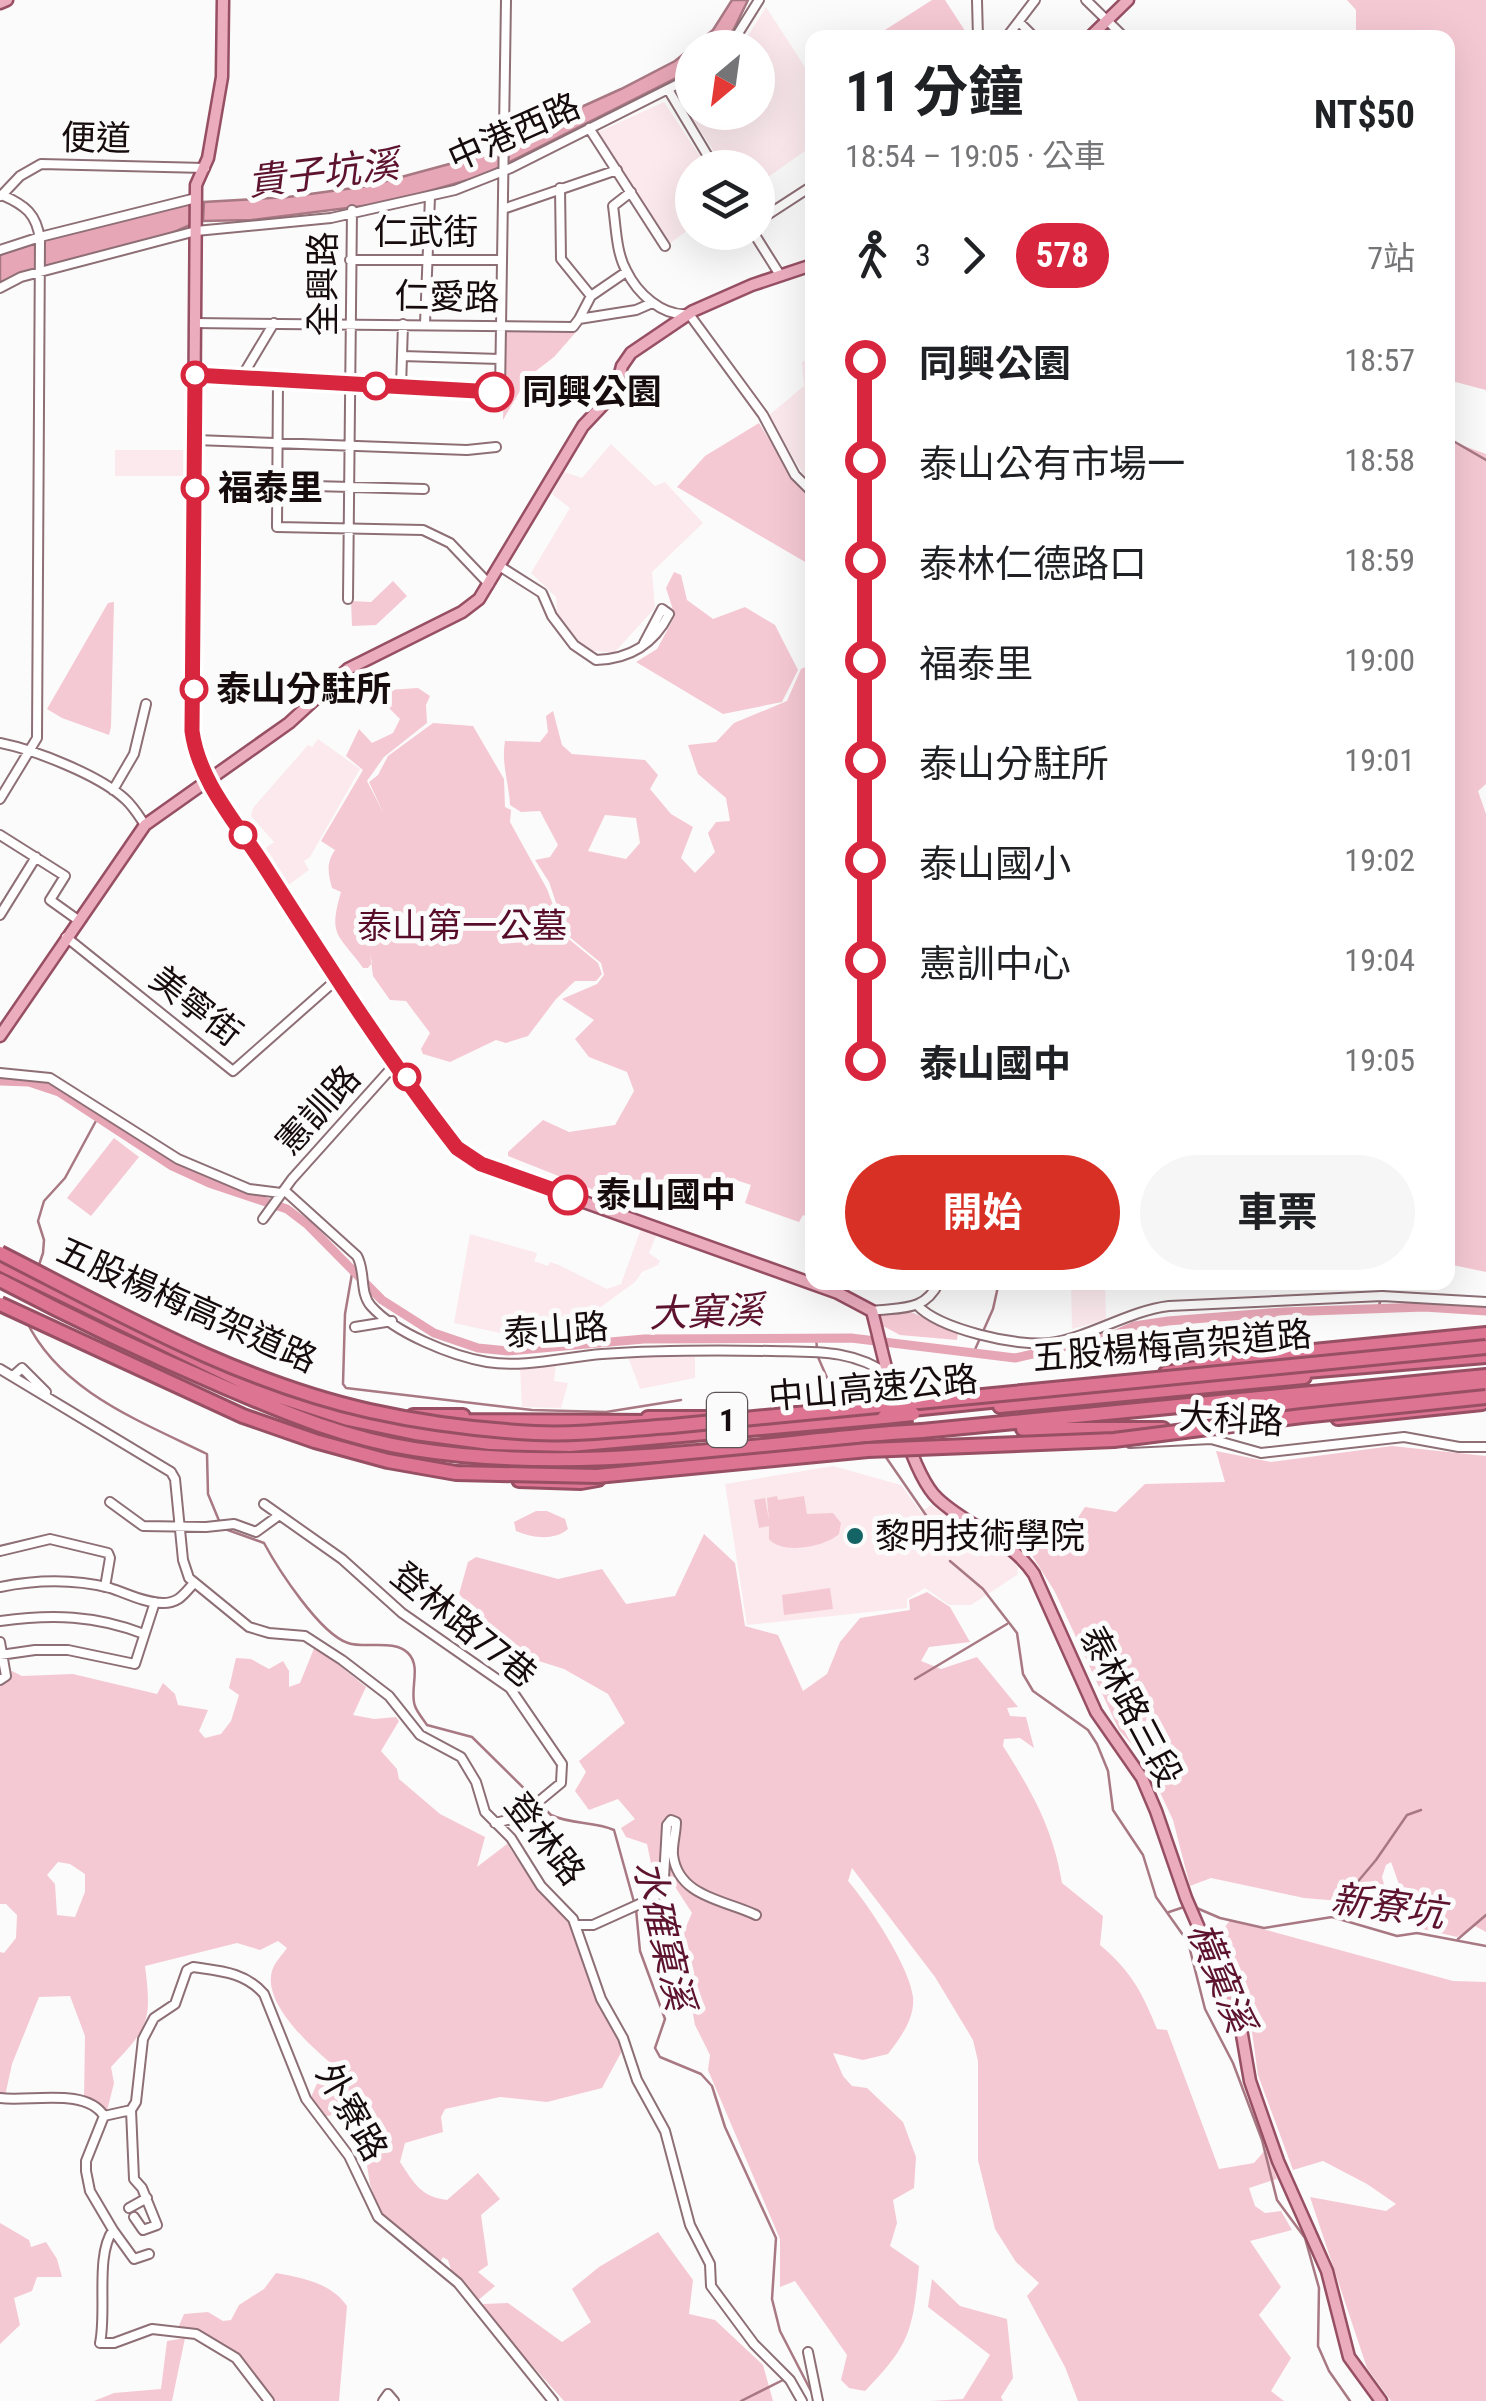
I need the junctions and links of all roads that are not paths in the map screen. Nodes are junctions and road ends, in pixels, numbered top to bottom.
1 (222, 0) edge
2 (506, 0) edge
3 (758, 0) edge
4 (977, 0) edge
5 (1035, 0) edge
6 (1086, 0) edge
7 (1128, 0) edge
8 (1107, 20) junction
9 (1019, 22) junction
10 (740, 30) edge
11 (978, 30) edge
12 (1012, 30) edge
13 (1028, 30) edge
14 (1097, 30) edge
15 (1117, 30) edge
16 (675, 87) edge
17 (669, 91) junction
18 (589, 128) junction
19 (703, 150) edge
20 (205, 168) junction
21 (504, 169) junction
22 (617, 170) junction
23 (560, 188) junction
24 (805, 191) edge
25 (631, 192) junction
26 (196, 195) junction
27 (1, 197) edge
28 (430, 197) junction
29 (503, 209) junction
30 (775, 210) edge
31 (351, 212) junction
32 (196, 228) junction
33 (40, 238) junction
34 (666, 246) dead end
35 (0, 250) edge
36 (764, 250) edge
37 (350, 260) junction
38 (502, 260) junction
39 (428, 261) junction
40 (805, 267) edge
41 (40, 271) junction
42 (626, 272) junction
43 (780, 275) junction
44 (0, 288) edge
45 (591, 296) junction
46 (652, 303) junction
47 (689, 314) junction
48 (579, 318) junction
49 (194, 323) junction
50 (274, 323) junction
51 (350, 323) junction
52 (403, 324) junction
53 (425, 324) junction
54 (500, 325) junction
55 (402, 356) junction
56 (500, 359) junction
57 (195, 375) junction
58 (240, 378) junction
59 (278, 380) junction
60 (348, 384) junction
61 (400, 387) junction
62 (196, 440) junction
63 (277, 442) junction
64 (348, 444) junction
65 (496, 447) dead end
66 (276, 485) junction
67 (805, 485) edge
68 (347, 487) junction
69 (424, 489) dead end
70 (346, 528) junction
71 (500, 567) junction
72 (490, 584) junction
73 (348, 599) dead end
74 (642, 647) junction
75 (146, 704) dead end
76 (0, 743) edge
77 (29, 749) junction
78 (208, 782) junction
79 (113, 790) junction
80 (0, 800) edge
81 (145, 825) junction
82 (0, 835) edge
83 (36, 857) junction
84 (0, 915) edge
85 (78, 920) junction
86 (66, 937) junction
87 (336, 980) junction
88 (0, 1036) edge
89 (396, 1063) junction
90 (0, 1073) edge
91 (283, 1191) junction
92 (266, 1215) dead end
93 (0, 1258) edge
94 (805, 1277) edge
95 (34, 1278) junction
96 (0, 1280) edge
97 (0, 1289) edge
98 (837, 1290) edge
99 (935, 1290) edge
100 (28, 1299) junction
101 (1486, 1302) edge
102 (0, 1305) edge
103 (917, 1305) junction
104 (13, 1312) dead end
105 (874, 1316) junction
106 (392, 1322) junction
107 (355, 1327) dead end
108 (1486, 1334) edge
109 (1486, 1347) edge
110 (1486, 1358) edge
111 (882, 1363) junction
112 (4, 1373) edge
113 (1486, 1376) edge
114 (1486, 1388) edge
115 (262, 1391) junction
116 (1051, 1395) junction
117 (1486, 1400) edge
118 (314, 1405) junction
119 (1169, 1408) junction
120 (913, 1412) junction
121 (884, 1414) junction
122 (378, 1416) junction
123 (835, 1416) junction
124 (305, 1421) junction
125 (951, 1428) junction
126 (802, 1441) junction
127 (1486, 1447) edge
128 (911, 1449) junction
129 (110, 1502) dead end
130 (264, 1504) dead end
131 (278, 1516) junction
132 (180, 1527) junction
133 (0, 1552) edge
134 (194, 1583) junction
135 (0, 1587) edge
136 (106, 1587) junction
137 (155, 1602) junction
138 (0, 1621) edge
139 (144, 1634) junction
140 (0, 1642) edge
141 (1, 1655) edge
142 (0, 1680) edge
143 (495, 1823) junction
144 (756, 1915) dead end
145 (576, 1925) junction
146 (0, 2098) edge
147 (130, 2110) junction
148 (104, 2116) junction
149 (147, 2198) junction
150 (129, 2208) dead end
151 (134, 2218) dead end
152 (157, 2225) junction
153 (113, 2230) junction
154 (160, 2238) dead end
155 (149, 2254) dead end
156 (808, 2352) dead end
157 (269, 2401) edge
158 (383, 2401) edge
159 (394, 2401) edge
160 (553, 2401) edge
161 (802, 2401) edge
162 (818, 2401) edge
163 (1381, 2401) edge

1 - 20 main road
2 - 21 street
3 - 10 street
4 - 11 street
5 - 9 street
6 - 8 street
7 - 8 main road
8 - 14 main road
8 - 15 street
9 - 12 street
9 - 13 street
16 - 17 street, 中港西路
17 - 18 street, 中港西路
17 - 19 street
18 - 21 street, 中港西路
18 - 22 street
20 - 26 main road
20 - 27 street, 便道
21 - 28 street, 中港西路
21 - 29 street
22 - 23 street
22 - 25 street
23 - 29 street
23 - 45 street
24 - 30 street
25 - 34 street
25 - 42 street
26 - 32 main road
26 - 33 street
27 - 33 street
28 - 31 street, 中港西路
28 - 39 street
29 - 38 street
31 - 32 street, 中港西路
31 - 37 street, 全興路
32 - 41 street, 中港西路
32 - 49 main road
33 - 35 street
33 - 41 street
36 - 43 street
37 - 39 street, 仁武街
37 - 51 street, 全興路
38 - 39 street, 仁武街
38 - 54 street
39 - 53 street
40 - 43 main road
41 - 44 street, 中港西路
41 - 77 street
42 - 45 street
42 - 46 street
43 - 47 main road
45 - 48 street
46 - 47 street, 仁愛路
46 - 48 street, 仁愛路
47 - 67 street
47 - 71 main road
48 - 54 street, 仁愛路
49 - 50 street, 仁愛路
49 - 57 main road
50 - 51 street, 仁愛路
50 - 58 street
51 - 52 street, 仁愛路
51 - 60 street, 全興路
52 - 53 street, 仁愛路
52 - 55 street
53 - 54 street, 仁愛路
54 - 56 street
55 - 56 street
55 - 61 street
56 - 61 street
57 - 58 street
57 - 62 main road
58 - 59 street
59 - 60 street
59 - 63 street
60 - 61 street
60 - 64 street, 全興路
62 - 63 street
62 - 78 main road
63 - 64 street
63 - 66 street
64 - 65 street
64 - 68 street, 全興路
66 - 68 street
66 - 70 street
68 - 69 street
68 - 70 street, 全興路
70 - 72 street
70 - 73 street, 全興路
71 - 72 main road
71 - 74 street
72 - 78 main road
74 - 74 street
75 - 79 street
76 - 77 street
77 - 79 street
77 - 80 street
78 - 81 main road
78 - 87 main road
79 - 81 street
81 - 85 main road
82 - 83 street
83 - 84 street
83 - 85 street
85 - 86 main road
86 - 87 street, 美寧街
86 - 88 main road
87 - 89 main road
89 - 91 street, 憲訓路
89 - 94 main road
90 - 91 street
91 - 92 street, 憲訓路
91 - 106 street, 泰山路
93 - 95 highway, 中山高速公路 / 1
93 - 109 highway, 五股楊梅高架道路 / 1, bridge
95 - 115 highway, 中山高速公路 / 1
95 - 118 highway
96 - 100 highway, 中山高速公路 / 1
97 - 100 highway
98 - 105 main road
99 - 103 street
100 - 124 highway, 中山高速公路 / 1
101 - 103 street
102 - 104 street
102 - 117 highway, 1, bridge
103 - 105 street
105 - 111 main road, 泰林路三段
106 - 107 street
106 - 111 street, 泰山路
108 - 116 highway
110 - 116 highway
110 - 120 highway, 中山高速公路 / 1
111 - 128 main road, 泰林路三段
112 - 132 street
113 - 119 highway, 中山高速公路 / 1
114 - 119 highway
115 - 118 highway
115 - 121 highway, 中山高速公路 / 1
116 - 120 highway
117 - 125 highway
118 - 122 highway
119 - 125 highway, 中山高速公路 / 1
120 - 121 highway, 中山高速公路 / 1, bridge
121 - 123 highway
122 - 123 highway
122 - 123 highway
124 - 126 highway, 中山高速公路 / 1
124 - 126 highway
125 - 126 highway, 中山高速公路 / 1, bridge
127 - 128 street, 大科路
128 - 163 main road, 泰林路三段
129 - 132 street
130 - 131 street, 登林路77巷
131 - 132 street
131 - 143 street, 登林路77巷
132 - 134 street
133 - 136 street
134 - 137 street
134 - 143 street, 登林路
135 - 136 street
136 - 137 street
137 - 139 street
138 - 139 street
139 - 141 street
140 - 141 street
141 - 142 street
143 - 145 street, 登林路
144 - 145 street
145 - 161 street, 登林路
146 - 148 street
147 - 148 street
147 - 149 street
147 - 160 street, 外寮路
148 - 153 street
149 - 150 street
149 - 152 street
151 - 152 street
152 - 154 street
153 - 155 street
153 - 157 street
156 - 162 street
158 - 159 street

